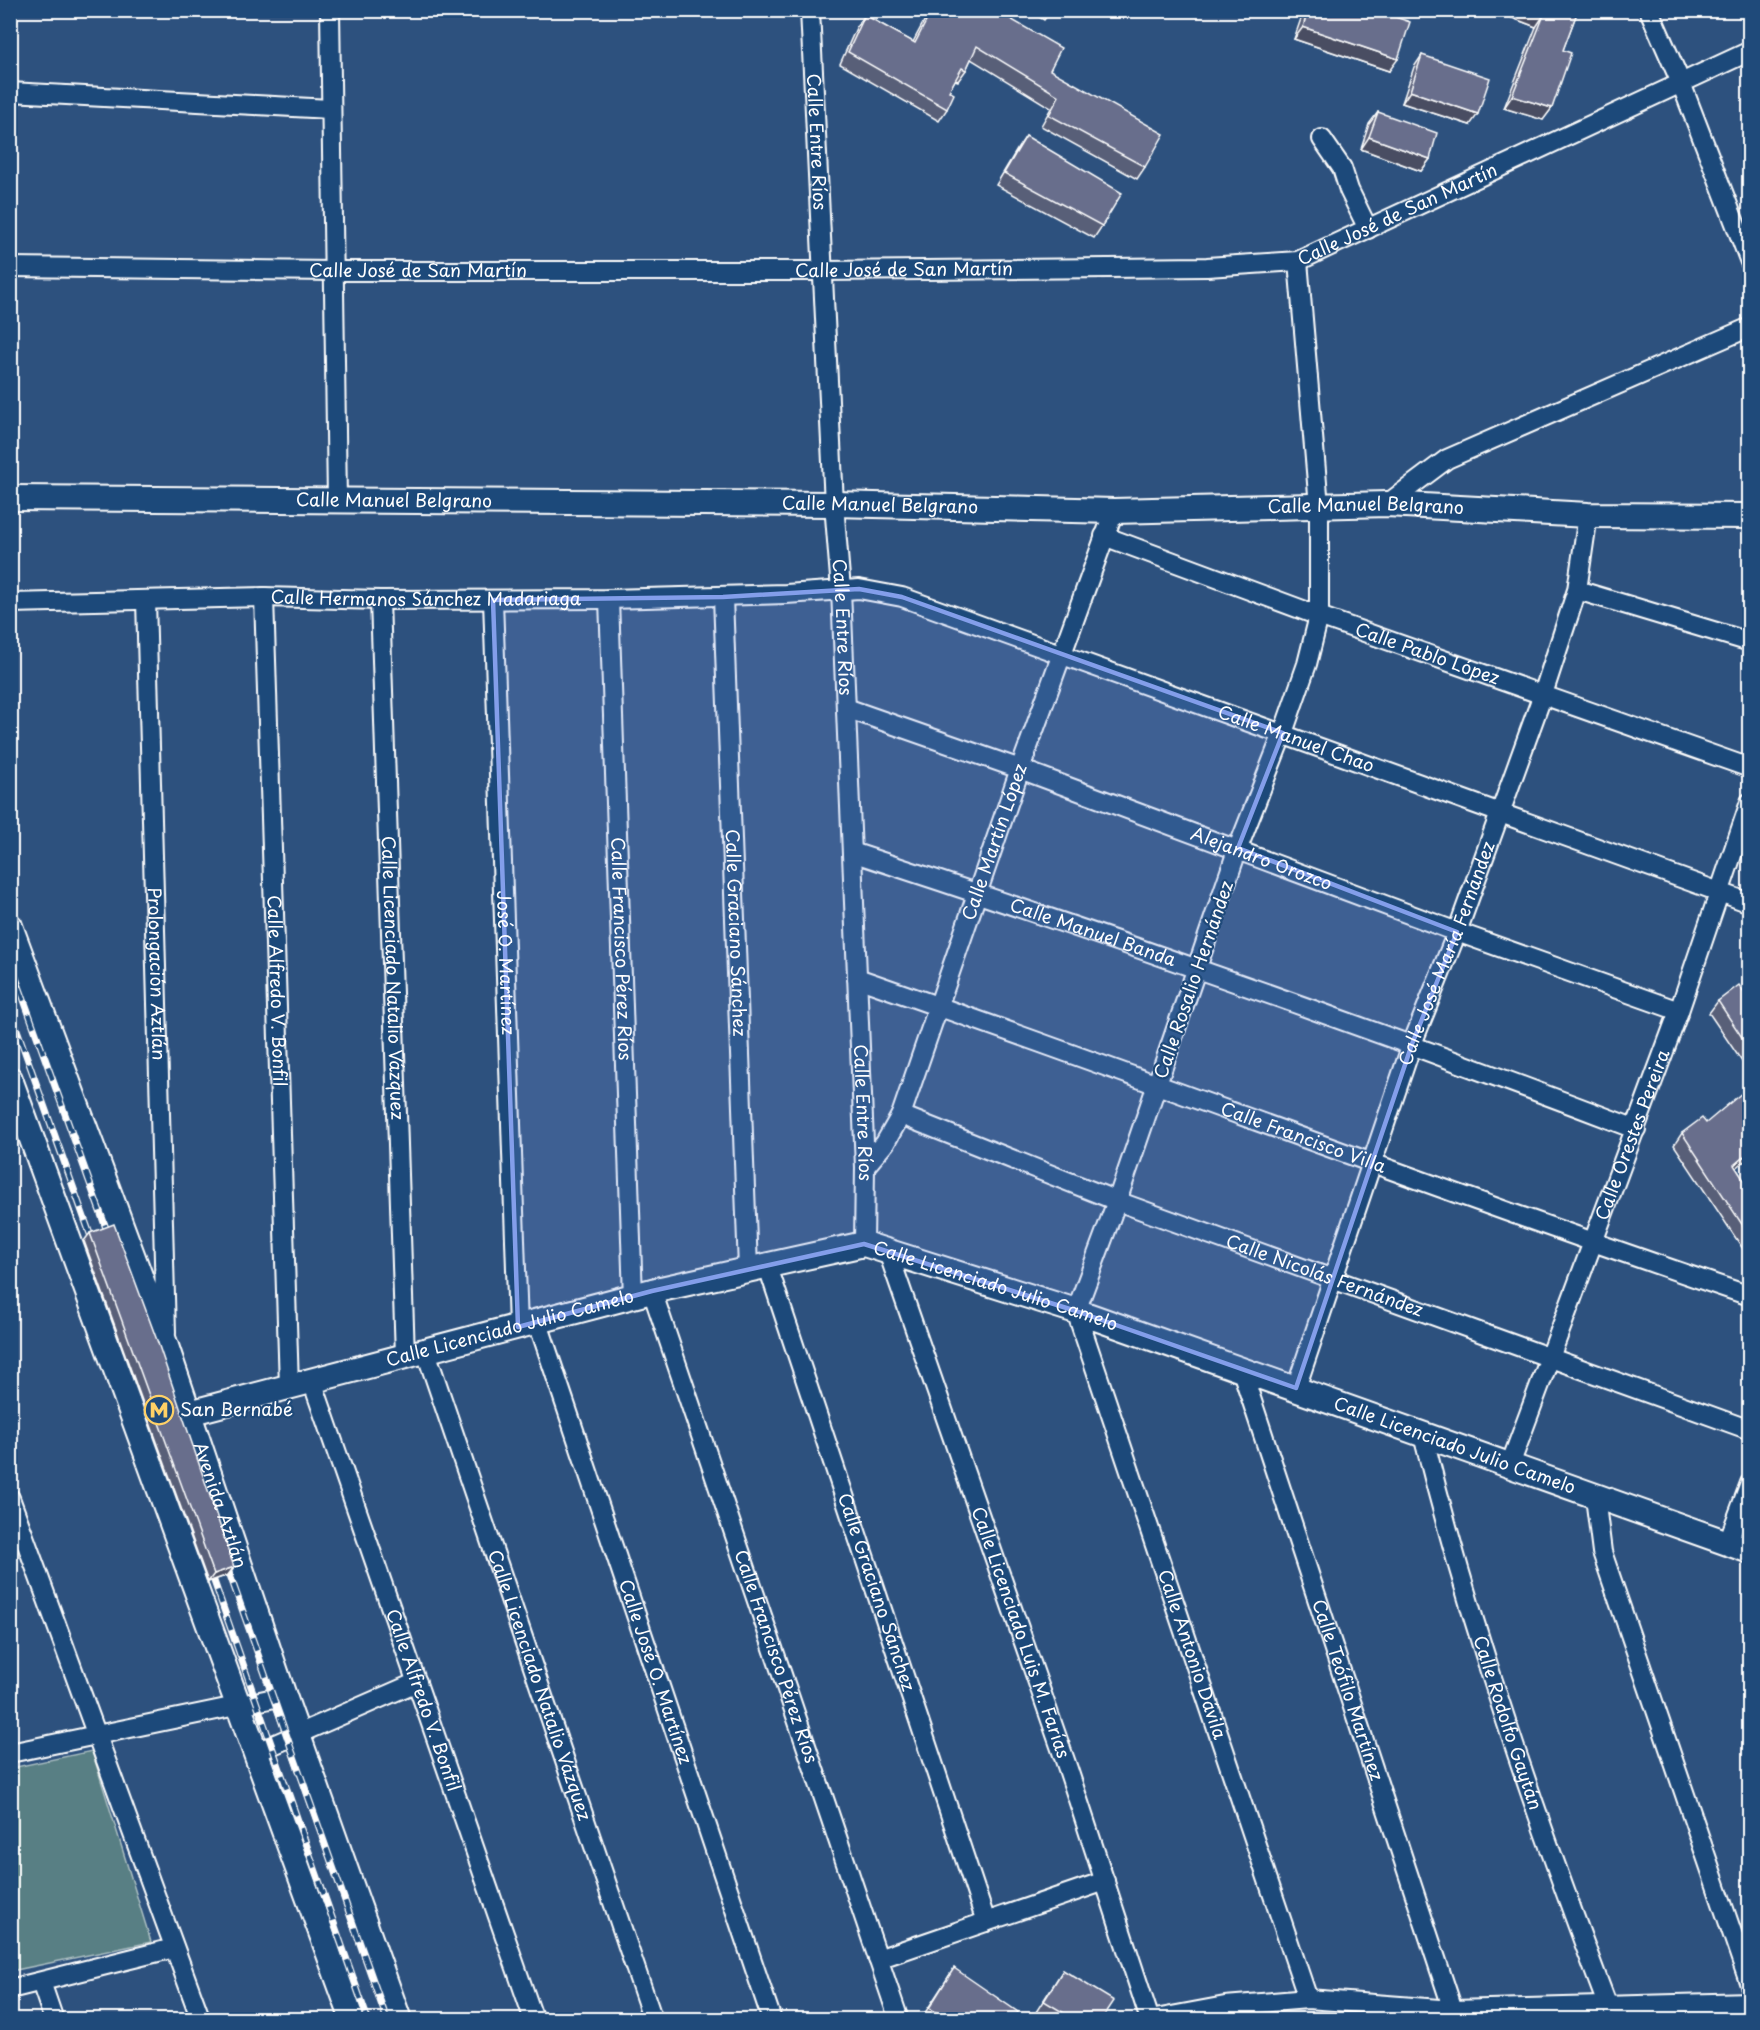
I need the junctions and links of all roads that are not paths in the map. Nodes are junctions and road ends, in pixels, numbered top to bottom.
1 (330, 10) edge
2 (810, 10) edge
3 (1649, 10) edge
4 (1749, 51) edge
5 (1681, 83) junction
6 (10, 92) edge
7 (330, 109) junction
8 (1322, 139) dead end
9 (1368, 229) junction
10 (1298, 261) junction
11 (1749, 262) edge
12 (10, 267) edge
13 (334, 271) junction
14 (824, 271) junction
15 (1749, 327) edge
16 (10, 498) edge
17 (337, 501) junction
18 (834, 504) junction
19 (1387, 504) junction
20 (1319, 506) junction
21 (1114, 511) junction
22 (1588, 515) junction
23 (1749, 516) edge
24 (1104, 536) junction
25 (842, 590) junction
26 (1577, 590) junction
27 (264, 597) junction
28 (723, 597) junction
29 (609, 599) junction
30 (147, 600) junction
31 (380, 600) junction
32 (493, 600) junction
33 (10, 603) edge
34 (1319, 616) junction
35 (1749, 642) edge
36 (1061, 654) junction
37 (1543, 694) junction
38 (846, 708) junction
39 (1283, 733) junction
40 (1749, 768) edge
41 (1020, 769) junction
42 (1749, 802) edge
43 (1499, 812) junction
44 (1238, 848) junction
45 (852, 852) junction
46 (1721, 892) junction
47 (976, 893) junction
48 (1749, 903) edge
49 (10, 926) edge
50 (1457, 932) junction
51 (1199, 968) junction
52 (857, 978) junction
53 (938, 1006) junction
54 (1679, 1011) junction
55 (1412, 1044) junction
56 (10, 1079) edge
57 (1159, 1083) junction
58 (901, 1115) junction
59 (1636, 1129) junction
60 (1371, 1164) junction
61 (865, 1167) junction
62 (1117, 1201) junction
63 (1591, 1241) junction
64 (875, 1246) junction
65 (757, 1267) junction
66 (1332, 1280) junction
67 (642, 1294) junction
68 (1749, 1296) edge
69 (1076, 1311) junction
70 (528, 1325) junction
71 (166, 1346) junction
72 (416, 1354) junction
73 (1548, 1359) junction
74 (1242, 1371) junction
75 (300, 1384) junction
76 (1296, 1388) junction
77 (189, 1413) junction
78 (1749, 1430) edge
79 (1423, 1435) junction
80 (1510, 1466) junction
81 (1749, 1483) edge
82 (1595, 1497) junction
83 (10, 1498) edge
84 (1739, 1547) edge
85 (417, 1682) junction
86 (284, 1696) junction
87 (240, 1705) junction
88 (95, 1734) junction
89 (298, 1735) junction
90 (256, 1752) junction
91 (10, 1753) edge
92 (1105, 1881) junction
93 (986, 1922) junction
94 (174, 1948) junction
95 (878, 1959) junction
96 (41, 1982) junction
97 (1749, 1985) edge
98 (10, 1989) edge
99 (1308, 1999) junction
100 (1749, 2002) edge
101 (1608, 2007) junction
102 (1453, 2010) junction
103 (54, 2019) edge
104 (201, 2019) edge
105 (353, 2019) edge
106 (399, 2019) edge
107 (534, 2019) edge
108 (653, 2019) edge
109 (772, 2019) edge
110 (899, 2019) edge
111 (1150, 2019) edge

1 - 7 street
2 - 14 street, Calle Entre Ríos
3 - 5 street
4 - 5 street, Calle José de San Martín
5 - 9 street, Calle José de San Martín
5 - 11 street
6 - 7 street
7 - 13 street
8 - 9 street
9 - 10 street, Calle José de San Martín
10 - 14 street, Calle José de San Martín
10 - 20 street, Calle Rosalio Hernández
12 - 13 street, Calle José de San Martín
13 - 14 street, Calle José de San Martín
13 - 17 street
14 - 18 street, Calle Entre Ríos
15 - 19 street
16 - 17 street, Calle Manuel Belgrano
17 - 18 street, Calle Manuel Belgrano
18 - 21 street, Calle Manuel Belgrano
18 - 25 street, Calle Entre Ríos
19 - 20 street, Calle Manuel Belgrano
19 - 22 street, Calle Manuel Belgrano
20 - 21 street, Calle Manuel Belgrano
20 - 34 street, Calle Rosalio Hernández
21 - 24 street, Calle Martín López
22 - 23 street, Calle Manuel Belgrano
22 - 26 street, Calle José María Fernández
24 - 34 street, Calle Pablo López
24 - 36 street, Calle Martín López
25 - 28 street, Calle Hermanos Sánchez Madariaga
25 - 36 street, Calle Manuel Chao
25 - 38 street, Calle Entre Ríos
26 - 35 street
26 - 37 street, Calle José María Fernández
27 - 30 street, Calle Hermanos Sánchez Madariaga
27 - 31 street, Calle Hermanos Sánchez Madariaga
27 - 75 street, Calle Alfredo V. Bonfil
28 - 29 street, Calle Hermanos Sánchez Madariaga
28 - 65 street, Calle Graciano Sánchez
29 - 32 street, Calle Hermanos Sánchez Madariaga
29 - 67 street, Calle Francisco Pérez Ríos
30 - 33 street, Calle Hermanos Sánchez Madariaga
30 - 71 street, Prolongación Aztlán
31 - 32 street, Calle Hermanos Sánchez Madariaga
31 - 72 street, Calle Licenciado Natalio Vázquez
32 - 70 street, José O. Martínez
34 - 37 street, Calle Pablo López
34 - 39 street, Calle Rosalio Hernández
36 - 39 street, Calle Manuel Chao
36 - 41 street, Calle Martín López
37 - 40 street, Calle Pablo López
37 - 43 street, Calle José María Fernández
38 - 41 street, Alejandro Orozco
38 - 45 street, Calle Entre Ríos
39 - 43 street, Calle Manuel Chao
39 - 44 street, Calle Rosalio Hernández
41 - 44 street, Alejandro Orozco
41 - 47 street, Calle Martín López
42 - 46 street, Calle Orestes Pereira
43 - 46 street, Calle Manuel Chao
43 - 50 street, Calle José María Fernández
44 - 50 street, Alejandro Orozco
44 - 51 street, Calle Rosalio Hernández
45 - 47 street, Calle Manuel Banda
45 - 52 street, Calle Entre Ríos
46 - 48 street, Calle Manuel Chao
46 - 54 street, Calle Orestes Pereira
47 - 51 street, Calle Manuel Banda
47 - 53 street, Calle Martín López
49 - 71 street, Avenida Aztlán
50 - 54 street, Alejandro Orozco
50 - 55 street, Calle José María Fernández
51 - 55 street, Calle Manuel Banda
51 - 57 street, Calle Rosalio Hernández
52 - 53 street, Calle Francisco Villa
52 - 61 street, Calle Entre Ríos
53 - 57 street, Calle Francisco Villa
53 - 58 street, Calle Martín López
54 - 59 street, Calle Orestes Pereira
55 - 59 street, Calle Manuel Banda
55 - 60 street, Calle José María Fernández
56 - 87 street
57 - 60 street, Calle Francisco Villa
57 - 62 street, Calle Rosalio Hernández
58 - 61 street, Calle Martín López
58 - 62 street, Calle Nicolás Fernández
59 - 63 street, Calle Orestes Pereira
60 - 63 street, Calle Francisco Villa
60 - 66 street, Calle José María Fernández
61 - 64 street, Calle Entre Ríos
62 - 66 street, Calle Nicolás Fernández
62 - 69 street, Calle Rosalio Hernández
63 - 68 street, Calle Francisco Villa
63 - 73 street, Calle Orestes Pereira
64 - 65 street, Calle Licenciado Julio Camelo
64 - 69 street, Calle Licenciado Julio Camelo
64 - 92 street, Calle Licenciado Luis M. Farías
65 - 67 street, Calle Licenciado Julio Camelo
65 - 93 street, Calle Graciano Sánchez
66 - 73 street, Calle Nicolás Fernández
66 - 76 street, Calle José María Fernández
67 - 70 street, Calle Licenciado Julio Camelo
67 - 95 street, Calle Francisco Pérez Ríos
69 - 74 street, Calle Licenciado Julio Camelo
69 - 99 street, Calle Antonio Dávila
70 - 72 street, Calle Licenciado Julio Camelo
70 - 109 street, Calle José O. Martínez
71 - 77 street, Avenida Aztlán
72 - 75 street, Calle Licenciado Julio Camelo
72 - 108 street, Calle Licenciado Natalio Vázquez
73 - 78 street, Calle Nicolás Fernández
73 - 80 street, Calle Orestes Pereira
74 - 76 street, Calle Licenciado Julio Camelo
74 - 102 street, Calle Teófilo Martínez
75 - 77 street, Calle Licenciado Julio Camelo
75 - 85 street, Calle Alfredo V. Bonfil
76 - 79 street, Calle Licenciado Julio Camelo
77 - 86 street, Avenida Aztlán
79 - 80 street, Calle Licenciado Julio Camelo
79 - 101 street, Calle Rodolfo Gaytán
80 - 82 street, Calle Licenciado Julio Camelo
81 - 84 street
82 - 84 street, Calle Licenciado Julio Camelo
82 - 97 street
83 - 88 street
85 - 89 street
85 - 107 street, Calle Alfredo V. Bonfil
86 - 87 street
86 - 89 street, Avenida Aztlán
87 - 88 street
87 - 90 street
88 - 91 street
88 - 94 street
89 - 90 street
89 - 106 street, Avenida Aztlán
90 - 105 street
92 - 93 street
92 - 111 street, Calle Licenciado Luis M. Farías
93 - 95 street
94 - 96 street
94 - 104 street
95 - 110 street, Calle Francisco Pérez Ríos
96 - 98 street
96 - 103 street
99 - 102 street
99 - 111 street
100 - 101 street
101 - 102 street

